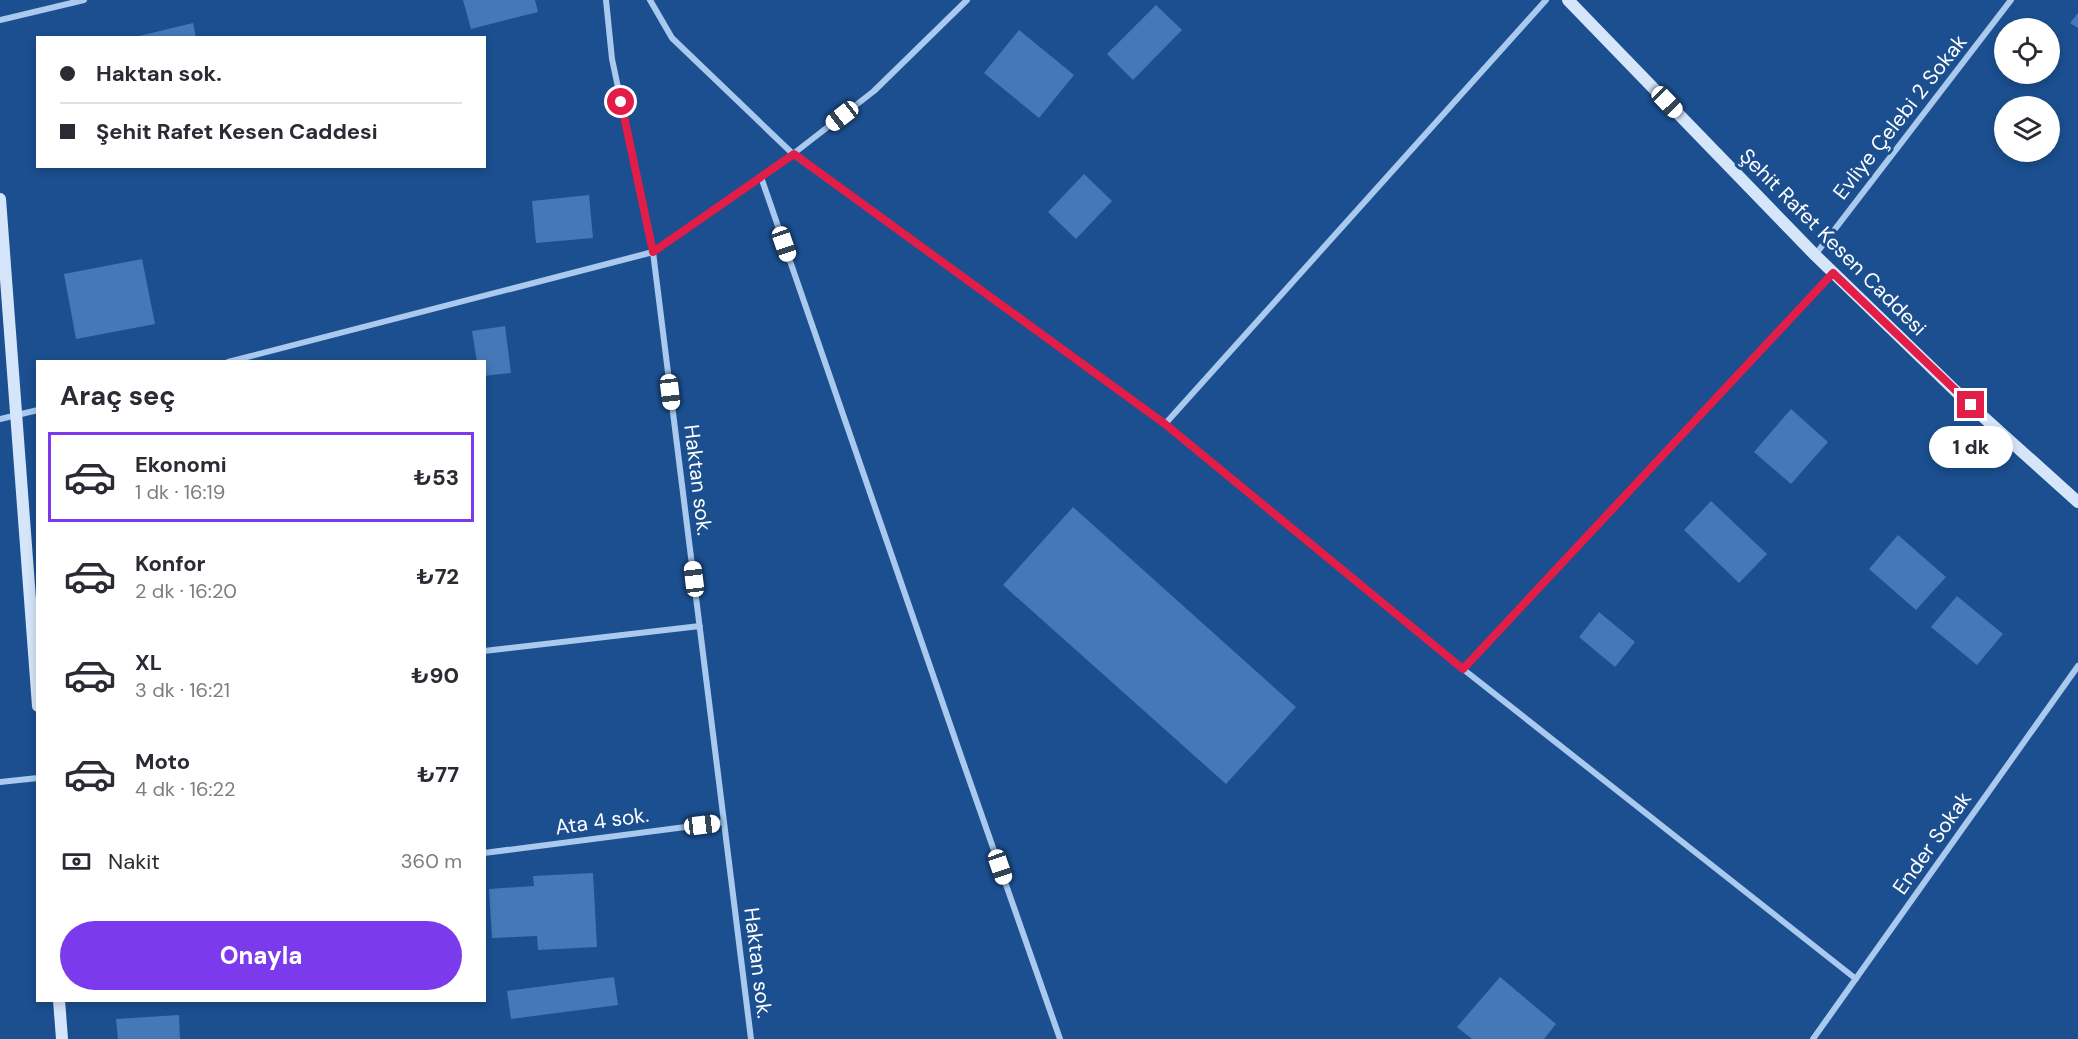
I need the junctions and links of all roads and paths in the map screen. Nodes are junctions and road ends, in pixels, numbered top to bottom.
1 (84, 0) edge
2 (606, 0) edge
3 (650, 0) edge
4 (967, 0) edge
5 (1546, 0) edge
6 (1568, 0) edge
7 (2011, 0) edge
8 (0, 20) edge
9 (794, 154) junction
10 (761, 177) junction
11 (0, 199) edge
12 (653, 252) junction
13 (1815, 255) junction
14 (1833, 273) junction
15 (236, 360) edge
16 (36, 411) edge
17 (16, 416) junction
18 (0, 419) edge
19 (1165, 424) junction
20 (2078, 502) edge
21 (699, 626) junction
22 (486, 651) edge
23 (2078, 666) edge
24 (1463, 669) junction
25 (36, 690) edge
26 (36, 778) edge
27 (0, 782) edge
28 (724, 822) junction
29 (486, 854) edge
30 (1856, 979) junction
31 (59, 1002) edge
32 (62, 1039) edge
33 (751, 1039) edge
34 (1060, 1039) edge
35 (1813, 1039) edge

1 - 8 street
2 - 12 street, Haktan sok.
3 - 9 street
4 - 9 street
5 - 19 street
6 - 13 street, Şehit Rafet Kesen Caddesi
7 - 13 street, Evliye Çelebi 2 Sokak
9 - 10 street
9 - 19 street
10 - 12 street
10 - 34 street
11 - 17 street
12 - 15 street
12 - 21 street, Haktan sok.
13 - 14 street, Şehit Rafet Kesen Caddesi
14 - 20 street, Şehit Rafet Kesen Caddesi
14 - 24 street
16 - 17 street
17 - 18 street
17 - 25 street
19 - 24 street
21 - 22 street
21 - 28 street, Haktan sok.
23 - 30 street, Ender Sokak
24 - 30 street
26 - 27 street
28 - 29 street, Ata 4 sok.
28 - 33 street, Haktan sok.
30 - 35 street, Ender Sokak
31 - 32 street

